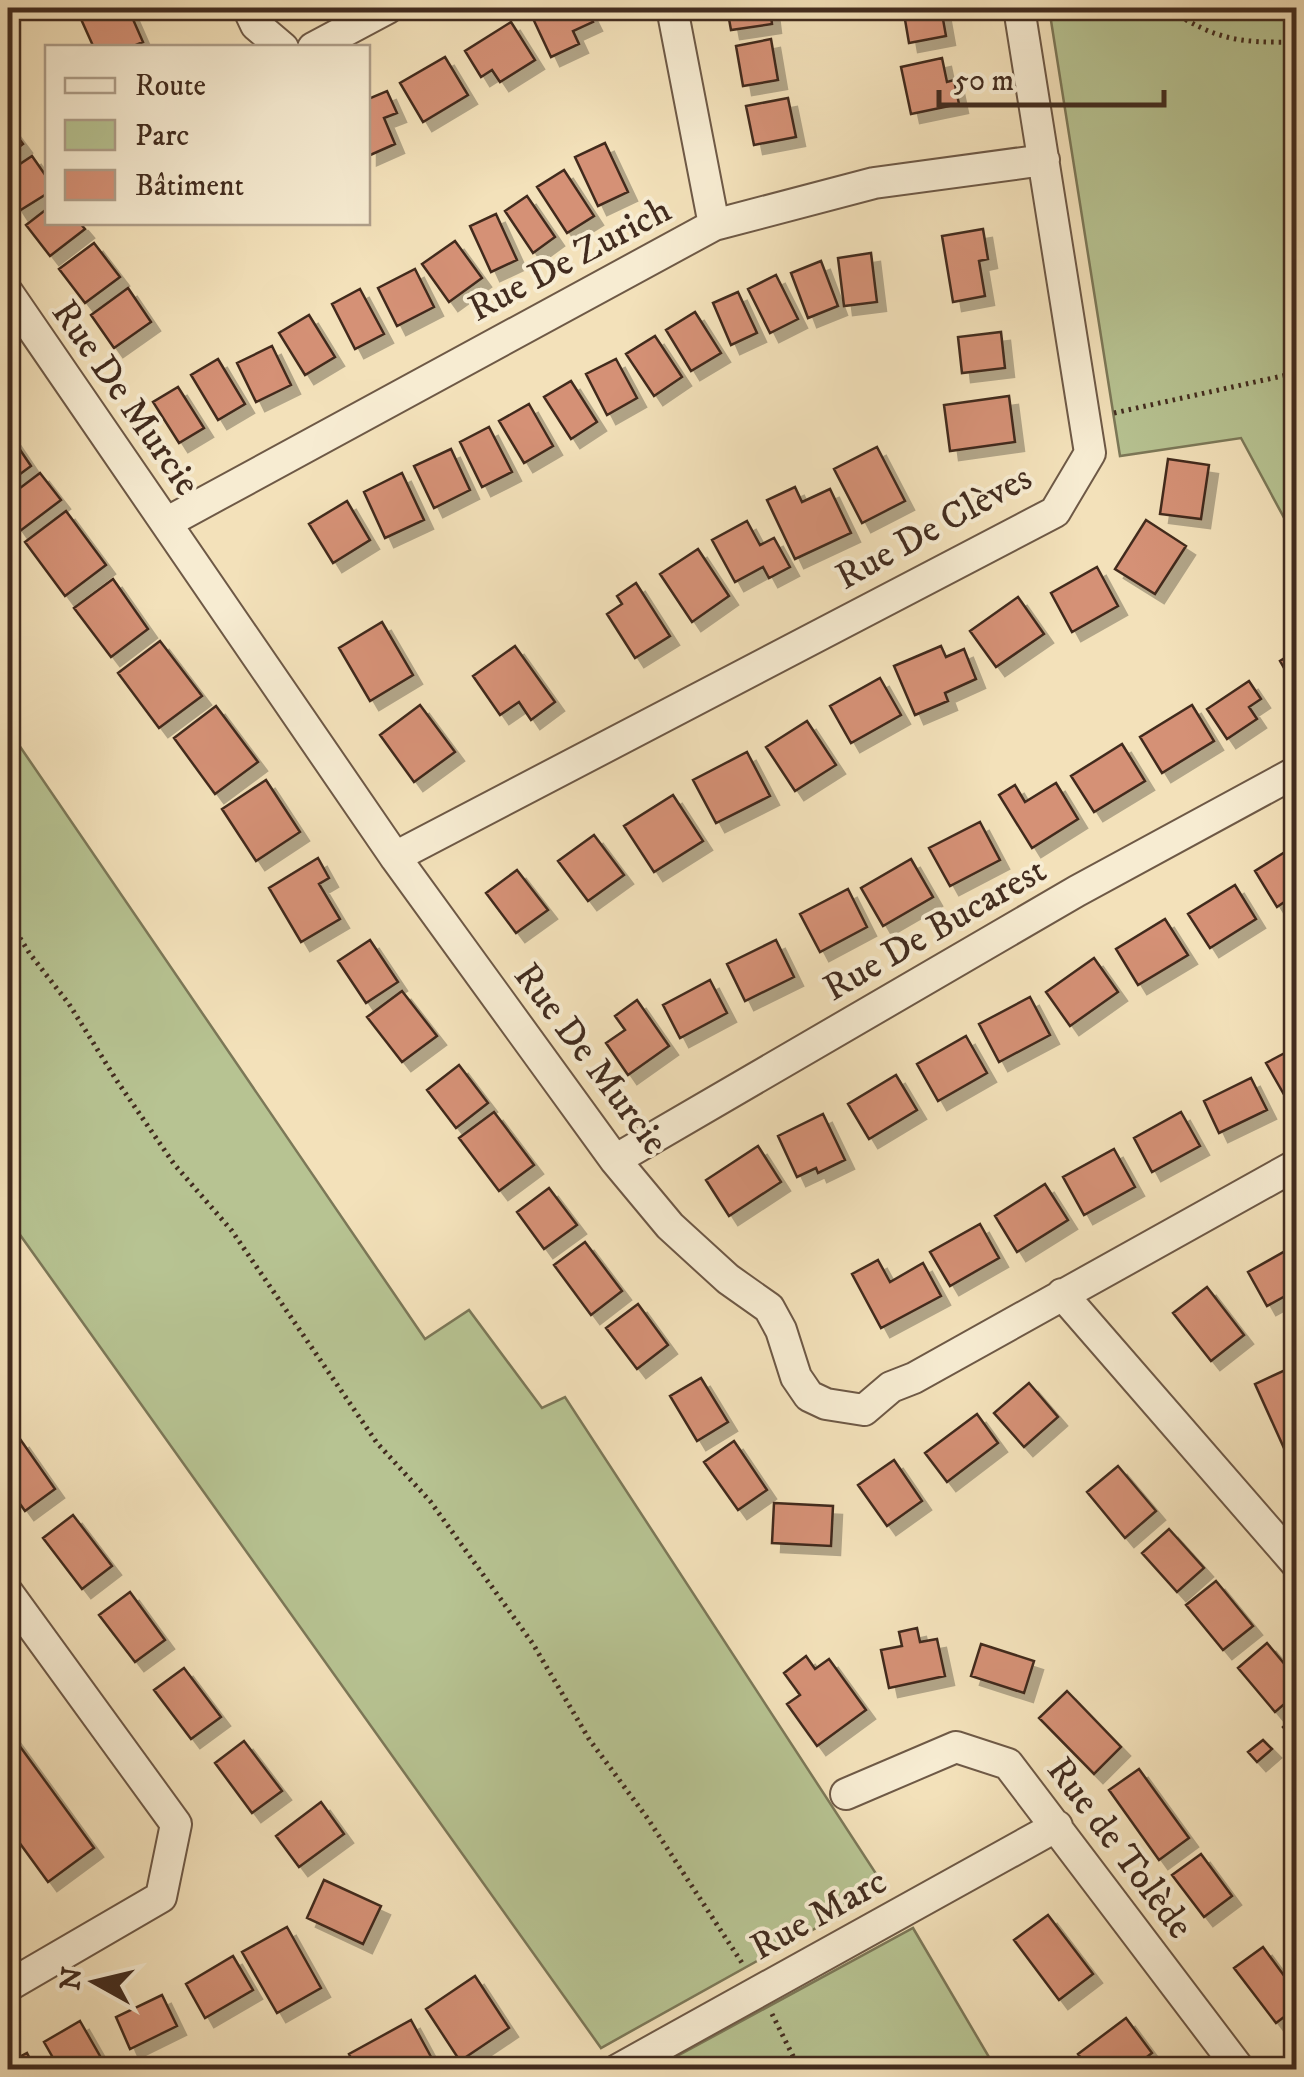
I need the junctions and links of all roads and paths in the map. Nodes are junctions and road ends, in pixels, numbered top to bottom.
1 (248, 8) edge
2 (387, 8) edge
3 (672, 8) edge
4 (1019, 8) edge
5 (1166, 8) edge
6 (1296, 42) edge
7 (280, 45) edge
8 (319, 45) edge
9 (1044, 160) junction
10 (714, 225) junction
11 (8, 294) edge
12 (1296, 373) edge
13 (1086, 418) junction
14 (166, 522) junction
15 (1296, 772) edge
16 (395, 857) junction
17 (8, 919) edge
18 (615, 1160) junction
19 (1296, 1165) edge
20 (1062, 1294) junction
21 (1293, 1554) edge
22 (8, 1592) edge
23 (846, 1794) dead end
24 (1057, 1826) junction
25 (8, 1986) edge
26 (760, 1990) junction
27 (617, 2070) edge
28 (800, 2070) edge
29 (1240, 2070) edge

1 - 7 street
2 - 8 street
3 - 10 street
4 - 9 street, Rue De Clèves
5 - 6 path
9 - 10 street, Rue De Zurich
9 - 13 street, Rue De Clèves
10 - 14 street, Rue De Zurich
11 - 14 street, Rue De Murcie
12 - 13 path
13 - 16 street, Rue De Clèves
14 - 16 street, Rue De Murcie
15 - 18 street, Rue De Bucarest
16 - 18 street, Rue De Murcie
17 - 26 path
18 - 20 street, Rue De Murcie
19 - 20 street, Rue De Murcie
20 - 21 street
22 - 25 street
23 - 24 street, Rue de Tolède
24 - 26 street, Rue Marc
24 - 29 street, Rue de Tolède
26 - 27 street, Rue Marc
26 - 28 path

